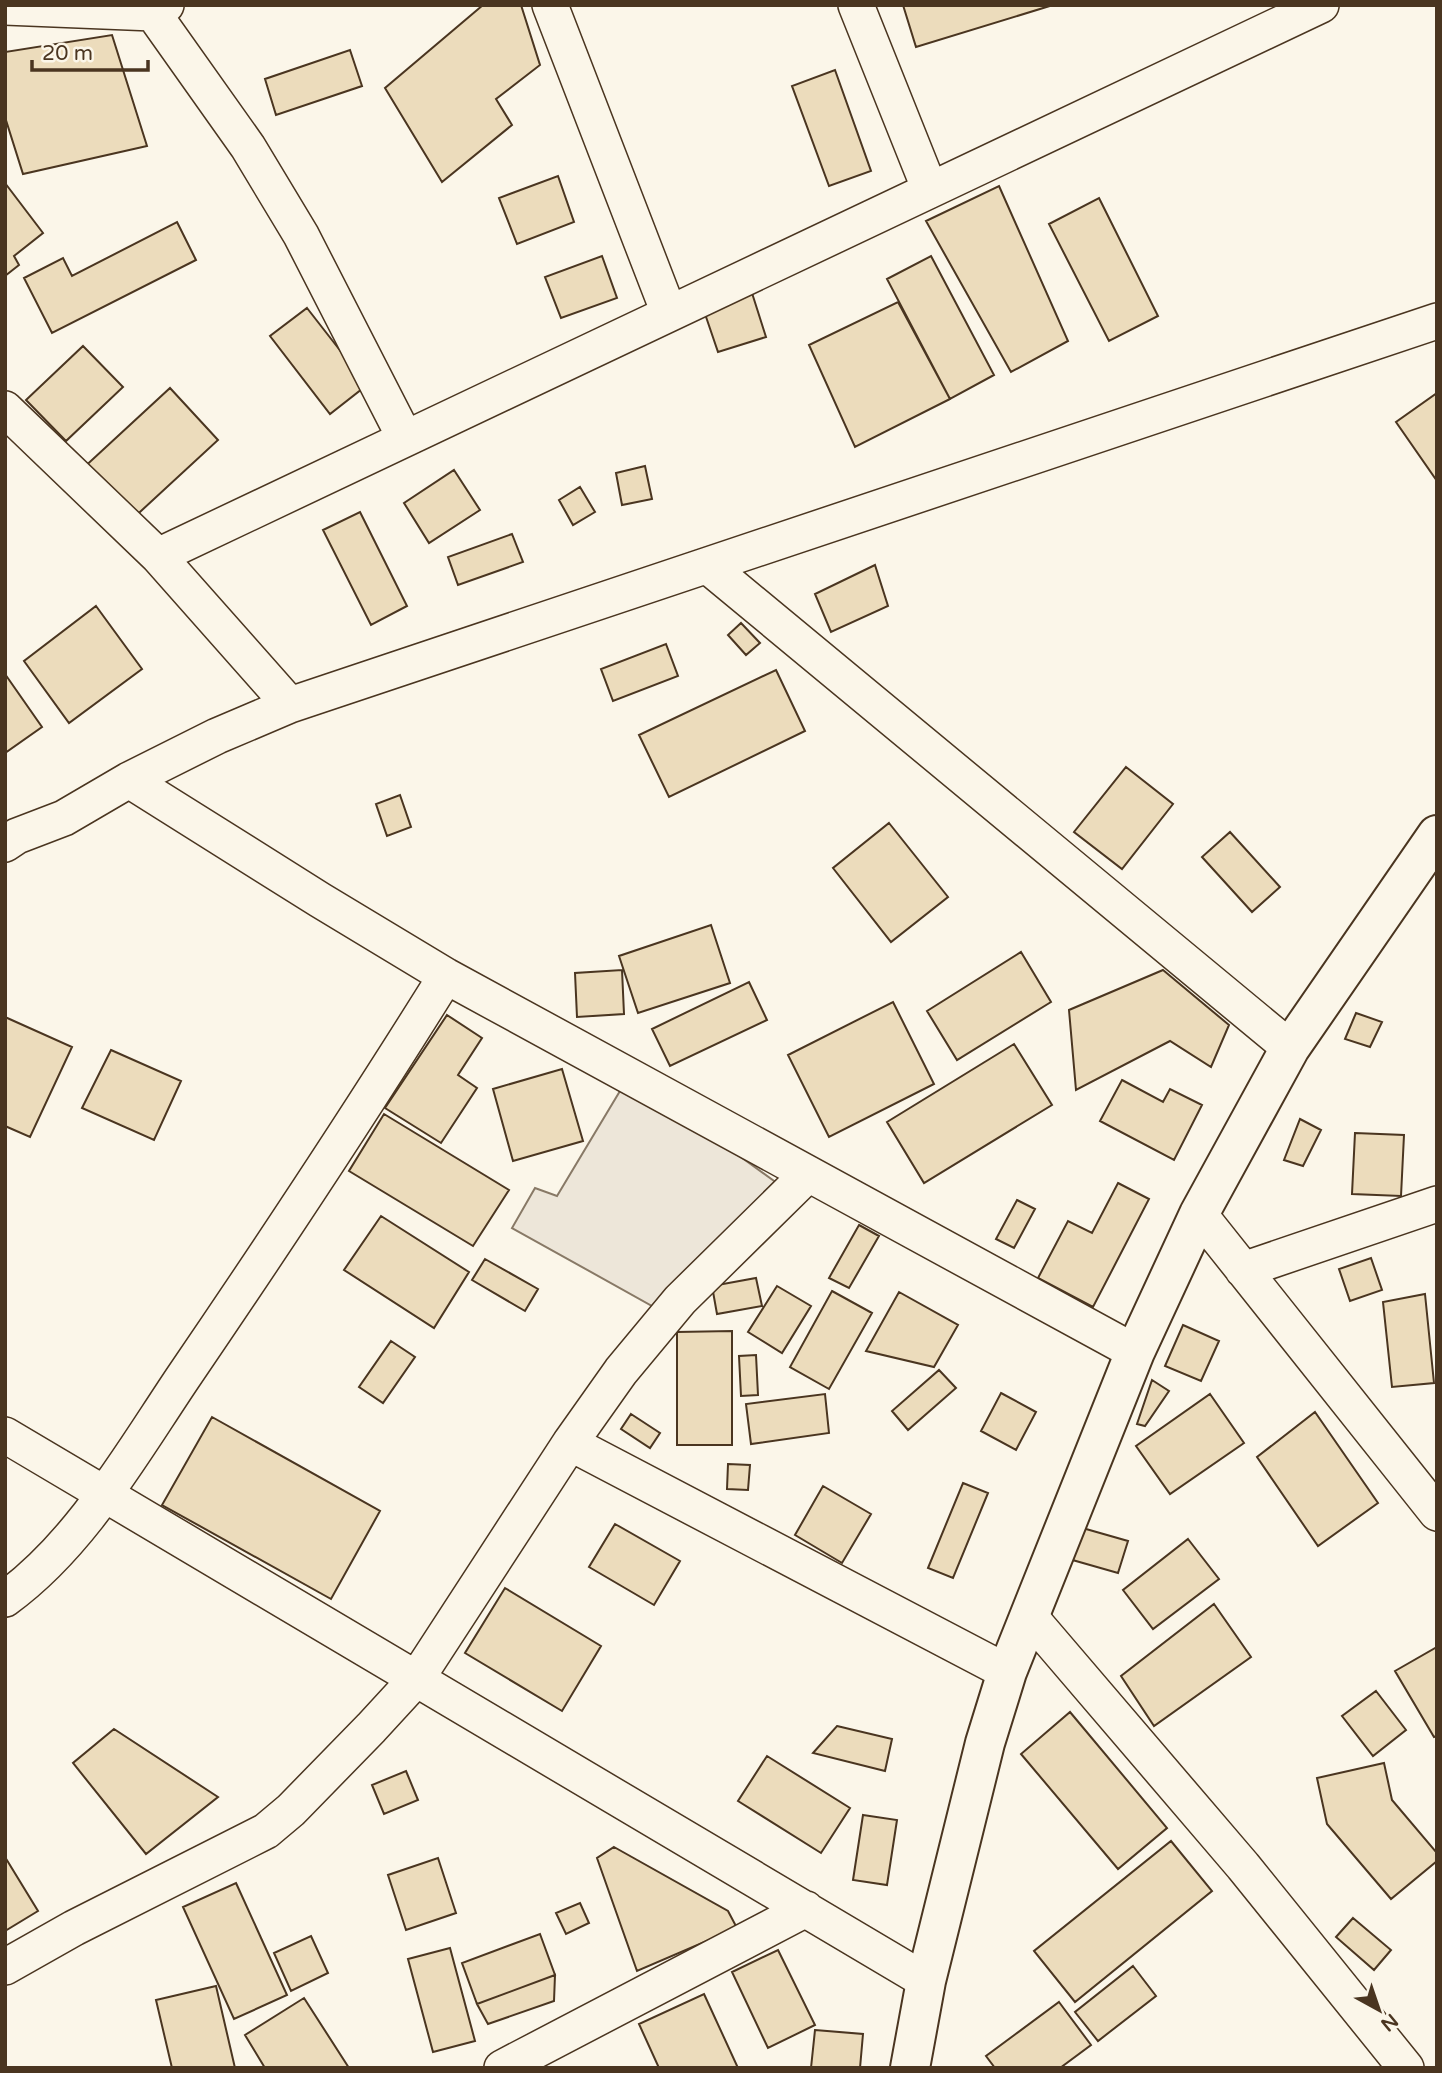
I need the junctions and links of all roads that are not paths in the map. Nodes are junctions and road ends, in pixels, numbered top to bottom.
1 (550, 5) edge
2 (856, 5) edge
3 (1321, 5) edge
4 (5, 7) edge
5 (160, 9) edge
6 (1256, 19) edge
7 (930, 190) junction
8 (669, 313) junction
9 (1437, 321) edge
10 (5, 409) edge
11 (405, 438) junction
12 (158, 556) junction
13 (708, 566) junction
14 (290, 705) junction
15 (129, 780) junction
16 (9, 835) edge
17 (1437, 835) edge
18 (446, 976) junction
19 (1290, 1048) junction
20 (808, 1174) junction
21 (1437, 1204) edge
22 (1199, 1214) junction
23 (1243, 1270) junction
24 (1135, 1352) junction
25 (5, 1435) edge
26 (570, 1443) junction
27 (104, 1494) junction
28 (1437, 1513) edge
29 (5, 1599) edge
30 (1030, 1617) junction
31 (1007, 1672) junction
32 (416, 1678) junction
33 (806, 1909) junction
34 (5, 1967) edge
35 (926, 1981) junction
36 (502, 2068) edge
37 (910, 2068) edge
38 (1406, 2068) edge

1 - 8 street
2 - 7 street
3 - 6 street
4 - 5 street
5 - 11 street
6 - 7 street
7 - 8 street
8 - 11 street
9 - 13 street
10 - 12 street
11 - 12 street
12 - 14 street
13 - 14 street
13 - 19 street
14 - 15 street
15 - 16 street
15 - 18 street
17 - 19 street
18 - 20 street
18 - 27 street
19 - 22 street
20 - 24 street
20 - 26 street
21 - 23 street
22 - 23 street
22 - 24 street
23 - 28 street
24 - 30 street
25 - 27 street
26 - 31 street
26 - 32 street
27 - 29 street
27 - 32 street
30 - 31 street
30 - 38 street
31 - 35 street
32 - 33 street
32 - 34 street
33 - 35 street
33 - 36 street
35 - 37 street

